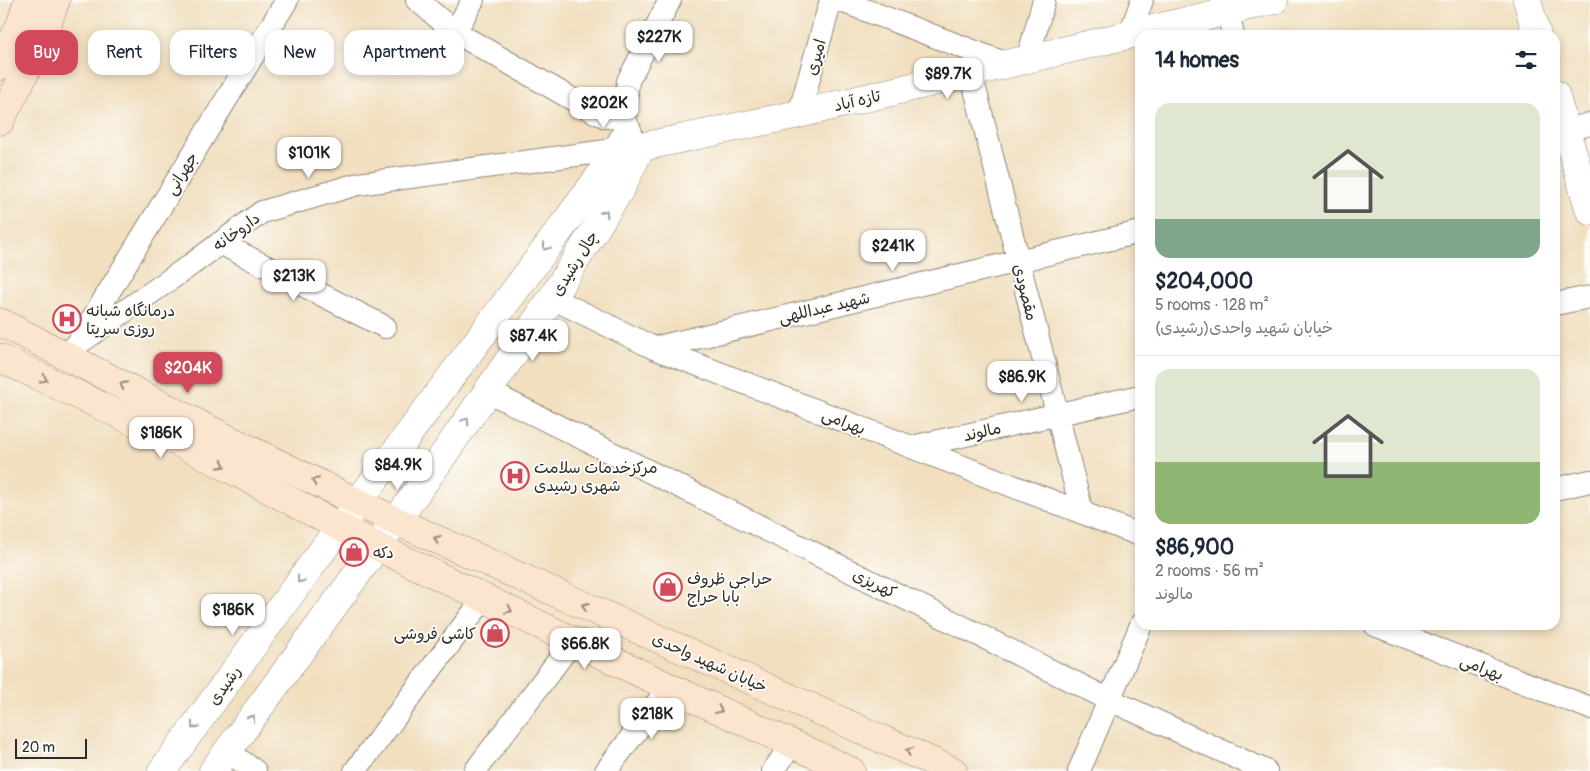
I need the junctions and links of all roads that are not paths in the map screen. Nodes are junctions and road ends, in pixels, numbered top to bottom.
1 (28, 0) edge
2 (56, 0) edge
3 (288, 0) edge
4 (417, 0) edge
5 (473, 0) edge
6 (670, 0) edge
7 (831, 0) edge
8 (839, 0) edge
9 (1044, 0) edge
10 (1142, 0) edge
11 (1527, 0) edge
12 (1268, 1) edge
13 (1230, 23) edge
14 (453, 30) edge
15 (456, 30) edge
16 (1166, 30) edge
17 (1536, 30) edge
18 (1135, 33) edge
19 (1130, 34) junction
20 (464, 37) edge
21 (1018, 61) junction
22 (0, 66) edge
23 (971, 73) junction
24 (1560, 106) edge
25 (800, 114) junction
26 (0, 121) edge
27 (1570, 129) edge
28 (631, 131) junction
29 (614, 150) junction
30 (1590, 211) edge
31 (1135, 233) edge
32 (220, 243) junction
33 (1018, 262) junction
34 (1590, 297) edge
35 (552, 298) junction
36 (1560, 303) edge
37 (0, 322) edge
38 (385, 328) dead end
39 (654, 348) junction
40 (70, 351) junction
41 (0, 358) edge
42 (487, 390) junction
43 (1135, 397) edge
44 (1057, 415) junction
45 (912, 447) junction
46 (396, 450) junction
47 (433, 470) junction
48 (1590, 481) edge
49 (1560, 488) edge
50 (359, 502) junction
51 (1082, 512) junction
52 (396, 521) junction
53 (339, 527) junction
54 (1135, 533) edge
55 (378, 546) junction
56 (318, 554) junction
57 (356, 576) junction
58 (484, 598) junction
59 (1139, 630) edge
60 (1387, 630) edge
61 (573, 640) junction
62 (669, 687) junction
63 (1110, 700) junction
64 (1590, 708) edge
65 (792, 744) junction
66 (220, 761) edge
67 (162, 771) edge
68 (255, 771) edge
69 (355, 771) edge
70 (475, 771) edge
71 (606, 771) edge
72 (773, 771) edge
73 (852, 771) edge
74 (953, 771) edge
75 (1079, 771) edge
76 (1266, 771) edge

1 - 22 main road
2 - 26 main road
3 - 40 street, جهرانی
4 - 14 street
5 - 15 street
6 - 28 street
7 - 25 street, امیری
8 - 21 street
9 - 21 street
10 - 19 street
11 - 17 street
12 - 13 street, تازه آباد
13 - 16 street, تازه آباد
18 - 19 street, تازه آباد
19 - 21 street, تازه آباد
20 - 28 street
21 - 23 street, تازه آباد
23 - 25 street, تازه آباد
23 - 33 street, مقصودی
24 - 27 street
25 - 28 street, تازه آباد
27 - 30 street
28 - 29 street, تازه آباد
35 -> 28 street, چال رشیدی
29 - 32 street, داروخانه
29 -> 46 street, چال رشیدی
31 - 33 street, شهید عبداللهی
32 - 38 street
32 - 40 street, داروخانه
33 - 39 street, شهید عبداللهی
33 - 44 street, مقصودی
34 - 36 street
35 - 39 street, بهرامی
35 - 42 street, چال رشیدی
37 - 40 main road, خیابان شهید واحدی
39 - 45 street, بهرامی
50 -> 40 main road, خیابان شهید واحدی
41 -> 53 main road
47 -> 42 street, چال رشیدی
42 - 63 street, کهریزی
43 - 44 street, مالوند
44 - 45 street, مالوند
44 - 51 street, مقصودی
45 - 51 street, بهرامی
46 - 47 street
46 - 50 street, چال رشیدی
47 - 52 street, چال رشیدی
48 - 49 street
50 - 52 main road, خیابان شهید واحدی
50 - 53 street, چال رشیدی
51 - 54 street, بهرامی
52 - 55 street, چال رشیدی
74 -> 52 main road, خیابان شهید واحدی
53 - 55 main road
53 - 56 street, رشیدی
55 - 57 street
55 - 58 main road
56 - 57 street
56 -> 67 street, رشیدی
66 -> 57 street
58 -> 61 main road
58 - 69 street
59 - 63 street
60 - 64 street, بهرامی
61 - 62 main road
61 - 70 street
62 -> 65 main road
62 - 71 street
63 - 75 street
63 - 76 street, کهریزی
65 - 72 street
65 - 73 main road
66 - 68 street

